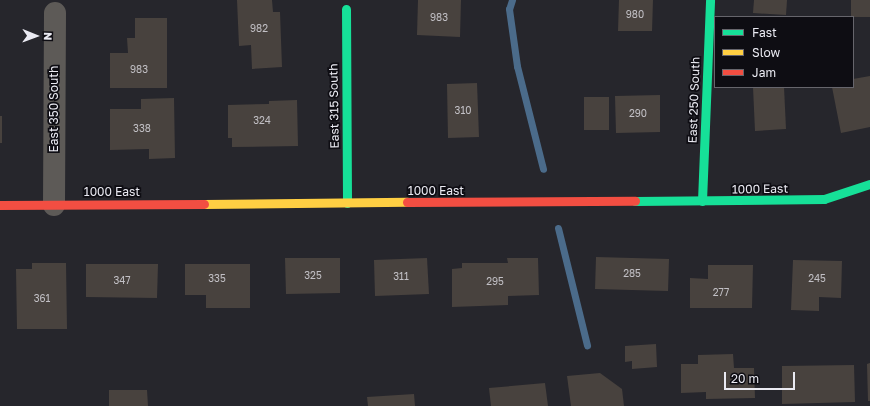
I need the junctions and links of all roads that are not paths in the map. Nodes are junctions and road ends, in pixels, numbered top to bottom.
1 (710, 0) edge
2 (346, 9) dead end
3 (55, 13) dead end
4 (870, 184) edge
5 (702, 201) junction
6 (347, 203) junction
7 (0, 205) edge
8 (54, 205) junction

1 - 5 street, East 250 South
2 - 6 street, East 315 South
3 - 8 street, East 350 South
4 - 5 street, 1000 East
5 - 6 street, 1000 East
6 - 8 street, 1000 East
7 - 8 street, 1000 East

